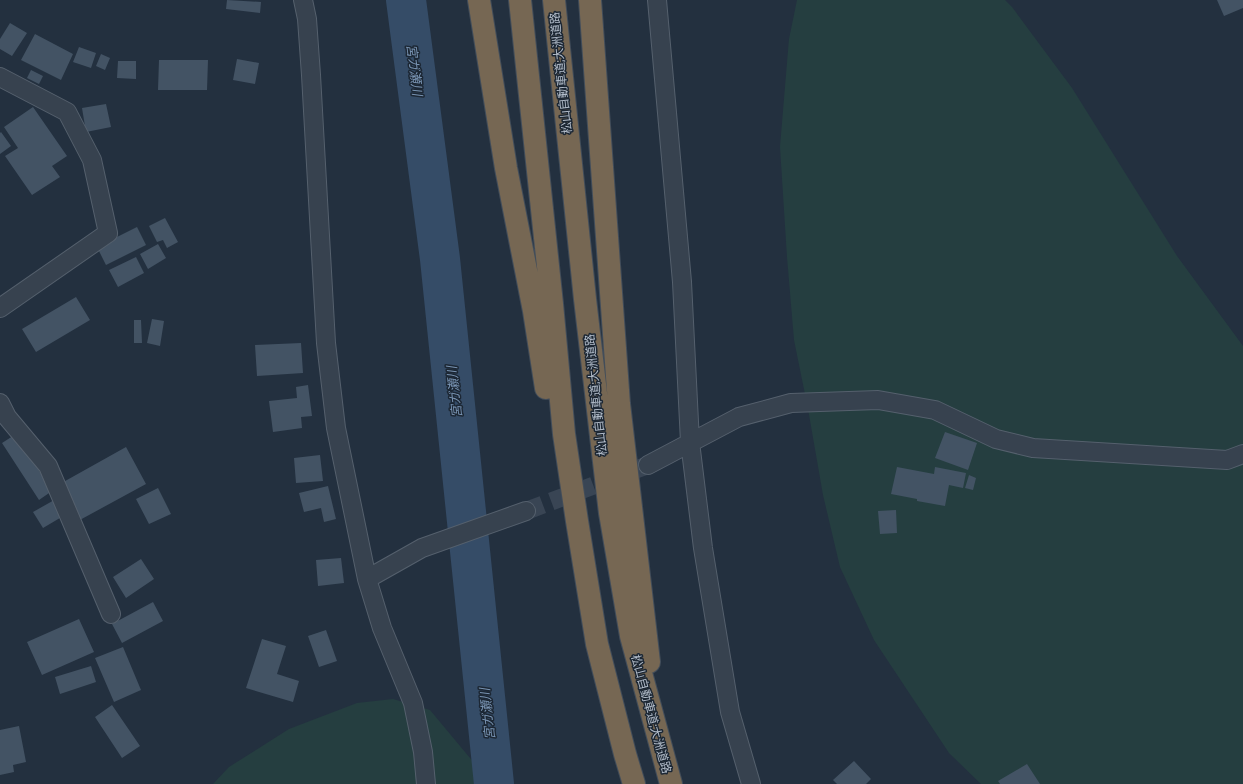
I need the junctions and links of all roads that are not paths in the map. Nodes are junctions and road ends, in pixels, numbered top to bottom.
1 (303, 0) edge
2 (479, 0) edge
3 (520, 0) edge
4 (554, 0) edge
5 (590, 0) edge
6 (657, 0) edge
7 (0, 77) edge
8 (0, 308) edge
9 (0, 403) edge
10 (690, 442) junction
11 (1243, 454) edge
12 (648, 464) tunnel mouth
13 (526, 511) tunnel mouth
14 (367, 580) junction
15 (111, 614) dead end
16 (597, 644) junction
17 (658, 742) junction
18 (426, 784) edge
19 (634, 784) edge
20 (670, 784) edge
21 (751, 784) edge

1 - 14 street
2 - 16 highway
3 - 16 highway
4 - 17 highway, 松山自動車道;大洲道路
5 - 17 highway
6 - 10 street
7 - 8 street
9 - 15 street
10 - 11 street
10 - 12 street
10 - 21 street
13 - 14 street
14 - 18 street
16 - 19 highway
17 - 20 highway, 松山自動車道;大洲道路

